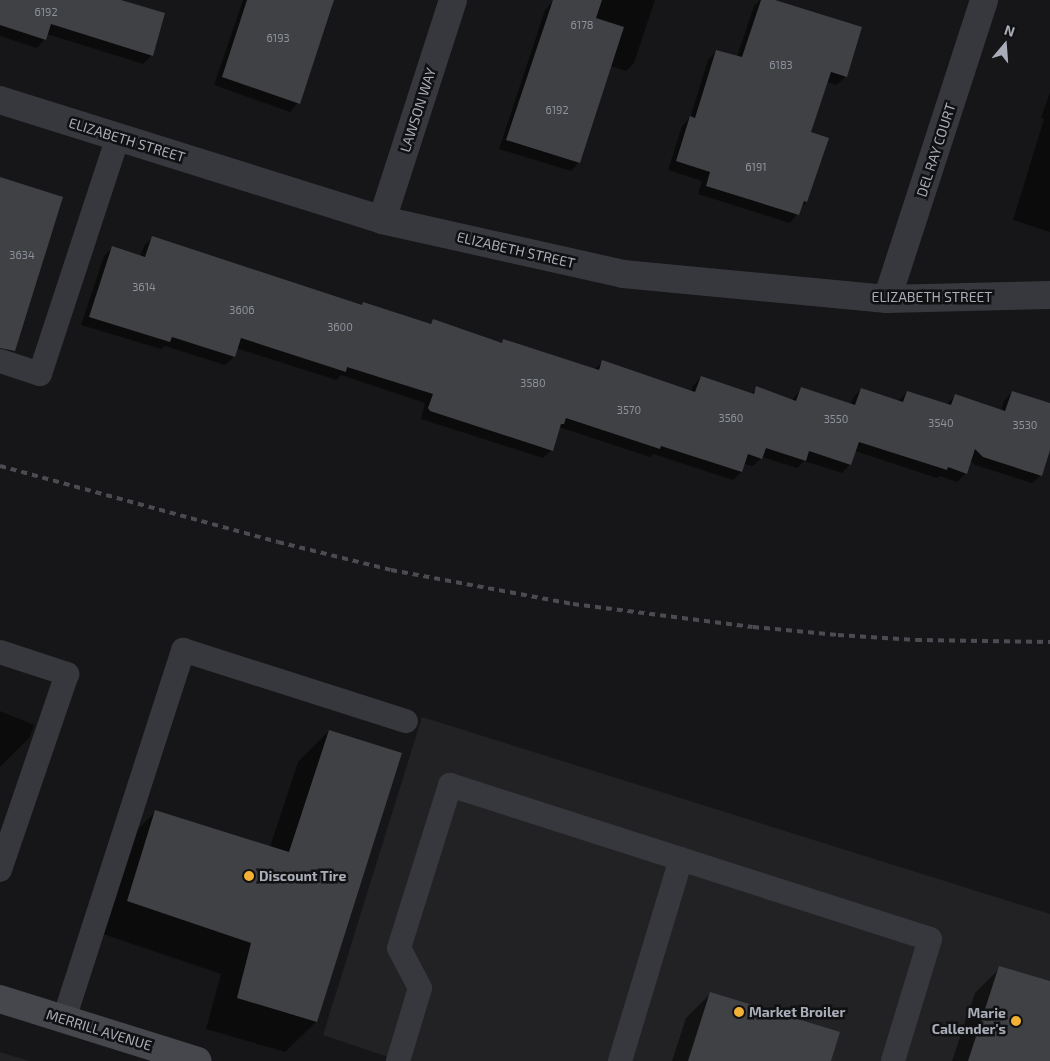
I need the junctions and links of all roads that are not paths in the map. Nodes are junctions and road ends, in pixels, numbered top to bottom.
1 (453, 0) edge
2 (984, 0) edge
3 (0, 100) edge
4 (118, 137) junction
5 (382, 220) junction
6 (1050, 295) edge
7 (887, 299) junction
8 (0, 361) edge
9 (0, 652) edge
10 (406, 721) dead end
11 (681, 860) junction
12 (0, 870) edge
13 (0, 998) edge
14 (64, 1019) junction
15 (198, 1061) edge
16 (398, 1061) edge
17 (620, 1061) edge
18 (893, 1061) edge

1 - 5 street, LAWSON WAY
2 - 7 street, DEL RAY COURT
3 - 4 street, ELIZABETH STREET
4 - 5 street, ELIZABETH STREET
4 - 8 lane
5 - 7 street, ELIZABETH STREET
6 - 7 street, ELIZABETH STREET
9 - 12 lane
10 - 14 lane
11 - 16 lane
11 - 17 lane
11 - 18 lane
13 - 14 street, MERRILL AVENUE
14 - 15 street, MERRILL AVENUE

